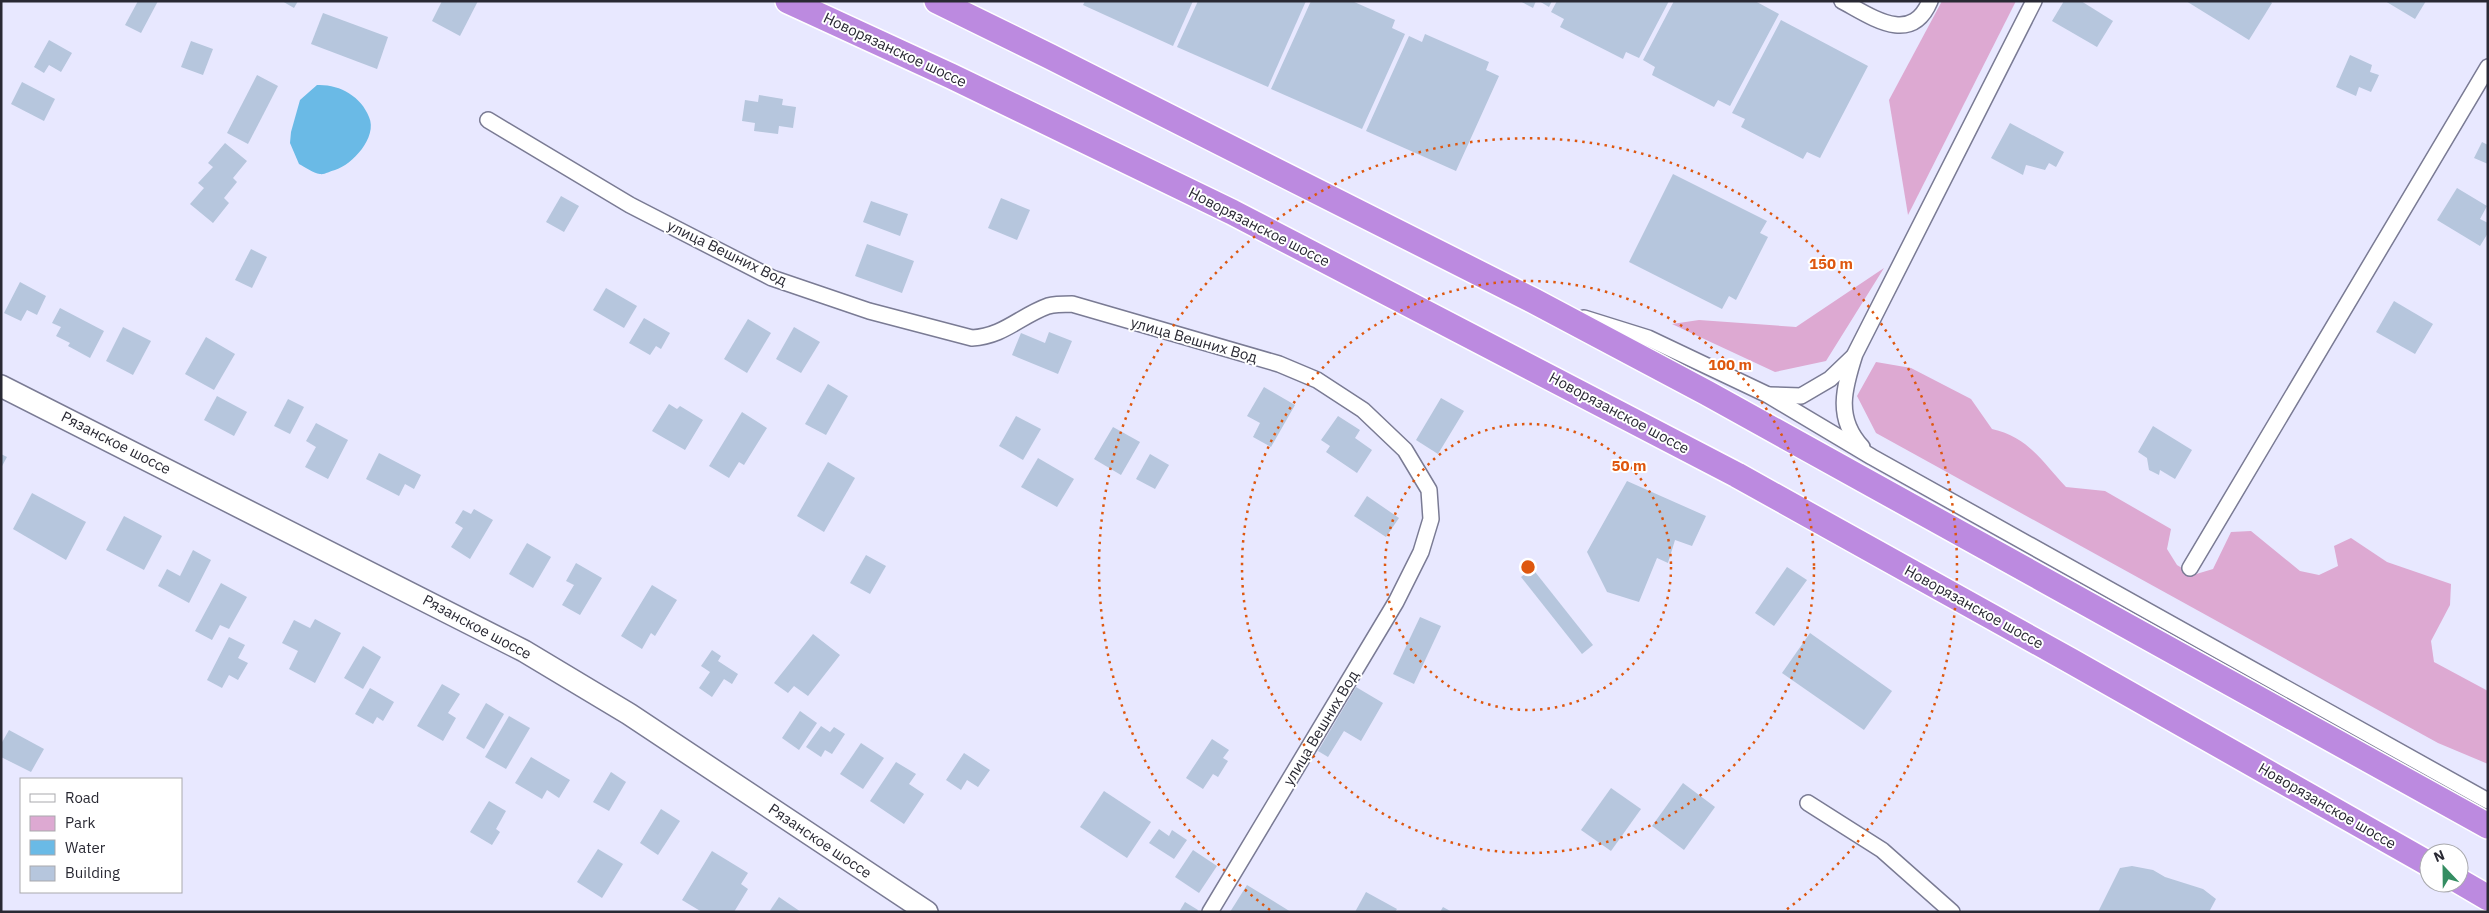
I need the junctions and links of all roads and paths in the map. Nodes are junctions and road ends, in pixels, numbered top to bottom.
1 (788, 1) edge
2 (937, 1) edge
3 (1842, 1) edge
4 (1930, 1) edge
5 (2034, 1) edge
6 (2488, 67) edge
7 (488, 120) dead end
8 (1534, 301) junction
9 (1855, 354) junction
10 (1, 386) edge
11 (1768, 396) junction
12 (1872, 457) junction
13 (2190, 568) dead end
14 (2488, 801) edge
15 (1808, 803) dead end
16 (2488, 826) edge
17 (2419, 858) edge
18 (2469, 887) edge
19 (2488, 898) edge
20 (926, 912) edge
21 (1210, 912) edge
22 (1952, 912) edge

1 - 17 highway, Новорязанское шоссе
2 - 8 highway
3 - 4 street
5 - 9 street
6 - 13 street
7 - 21 street, улица Вешних Вод
8 - 11 street
8 - 16 highway
9 - 11 street
9 - 12 street
10 - 20 main road, Рязанское шоссе
11 - 12 street
12 - 14 street
15 - 22 street
18 - 19 highway

